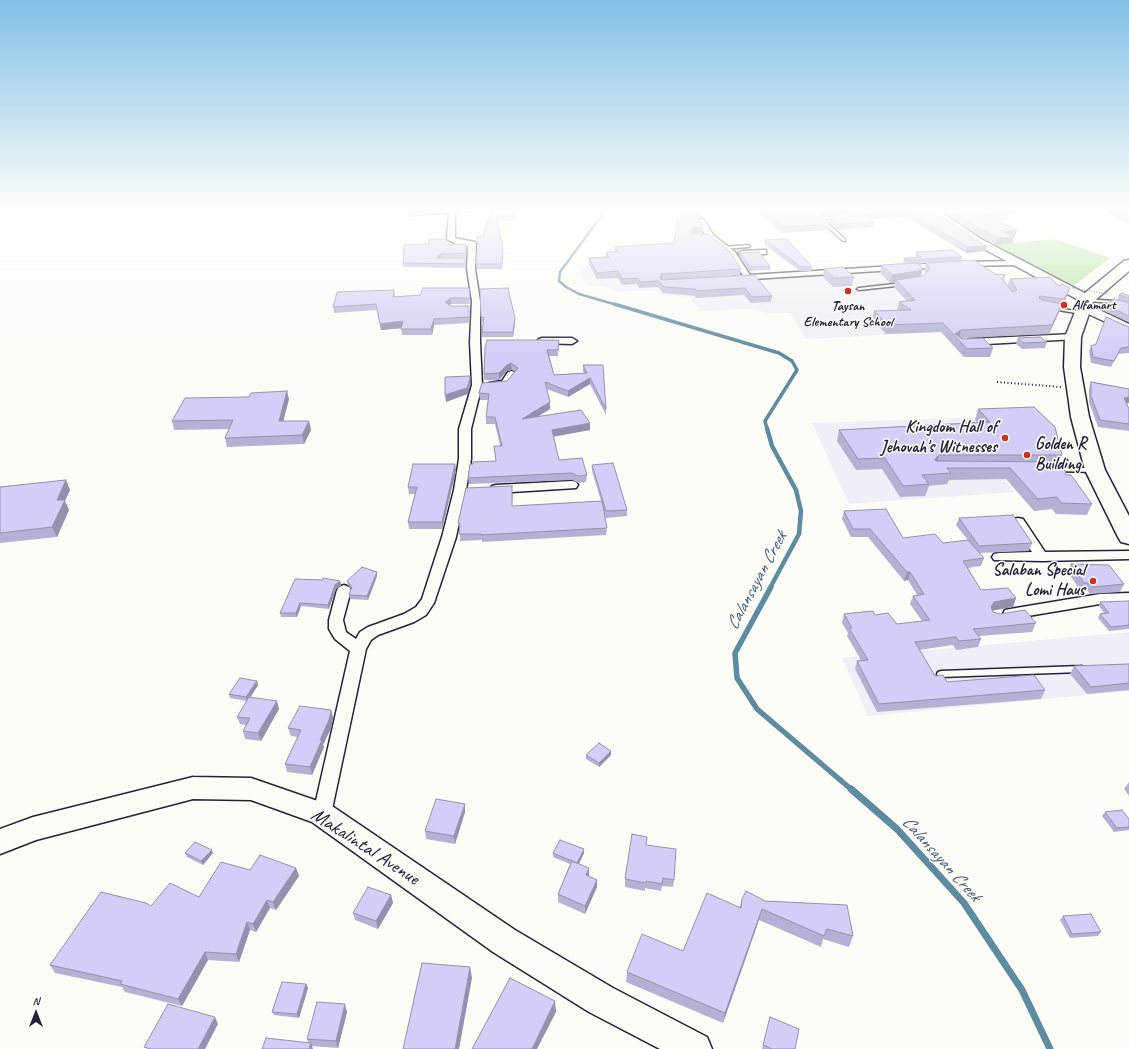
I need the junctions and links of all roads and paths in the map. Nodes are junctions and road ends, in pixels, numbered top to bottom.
1 (469, 257) edge
2 (734, 257) edge
3 (1007, 257) edge
4 (1017, 262) junction
5 (1129, 264) edge
6 (748, 277) junction
7 (725, 279) edge
8 (1041, 282) edge
9 (1054, 282) junction
10 (910, 283) edge
11 (1072, 288) dead end
12 (859, 289) dead end
13 (1108, 294) dead end
14 (1129, 306) edge
15 (1046, 307) edge
16 (1085, 307) junction
17 (1129, 329) edge
18 (1073, 337) junction
19 (535, 341) edge
20 (572, 341) dead end
21 (959, 342) edge
22 (512, 374) edge
23 (997, 382) dead end
24 (477, 385) junction
25 (1075, 388) junction
26 (1047, 470) edge
27 (1095, 470) junction
28 (572, 485) dead end
29 (460, 490) junction
30 (1018, 522) edge
31 (1129, 537) edge
32 (1129, 555) edge
33 (1042, 557) junction
34 (999, 558) dead end
35 (344, 590) dead end
36 (1129, 598) edge
37 (996, 616) edge
38 (358, 649) junction
39 (1090, 668) edge
40 (942, 674) edge
41 (322, 814) junction
42 (0, 842) edge
43 (695, 1049) edge

1 - 24 street
2 - 6 street
3 - 4 street
4 - 6 street
4 - 9 street
5 - 16 highway
6 - 7 street
8 - 9 lane
9 - 16 street
10 - 12 lane
11 - 13 path, bridge
14 - 16 lane
15 - 16 lane
16 - 17 street
16 - 18 highway
18 - 21 street
18 - 25 highway
19 - 20 street
22 - 24 street
23 - 25 path
24 - 29 street
25 - 27 highway
26 - 27 lane
27 - 31 highway
28 - 29 street
29 - 38 street
30 - 33 street
32 - 33 street
33 - 34 street
35 - 38 street
36 - 37 street
38 - 41 street
39 - 40 lane
41 - 42 street, Makalintal Avenue
41 - 43 street, Makalintal Avenue

